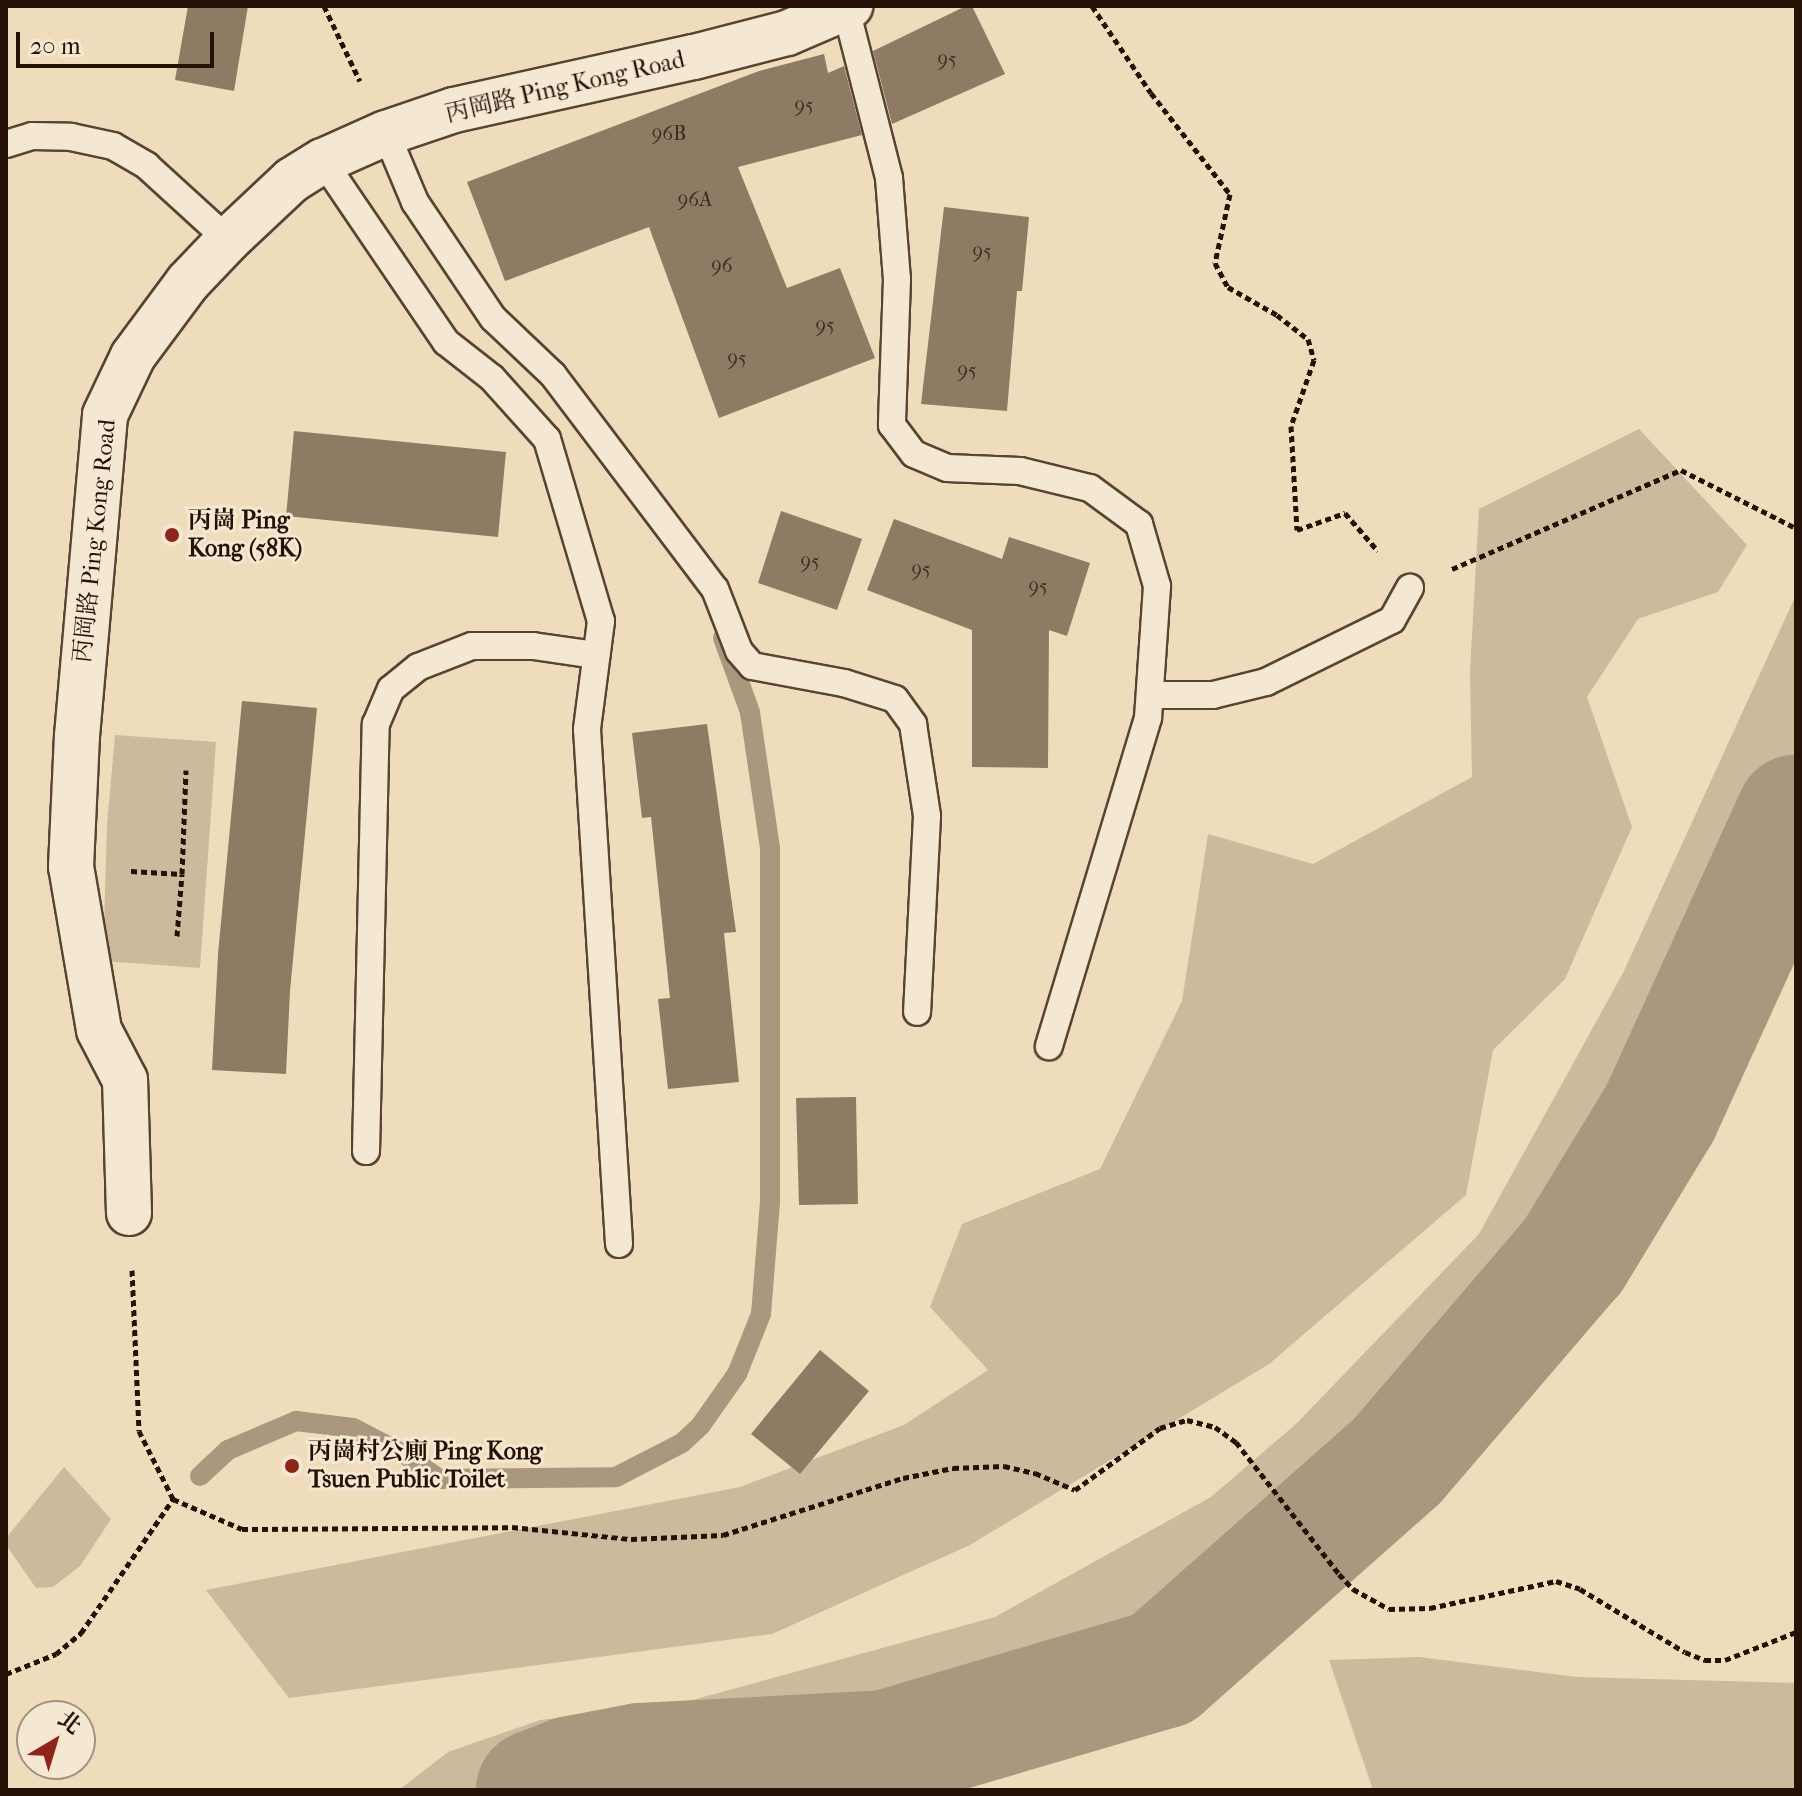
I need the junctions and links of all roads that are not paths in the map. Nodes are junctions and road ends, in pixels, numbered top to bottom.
1 (848, 7) edge
2 (386, 133) junction
3 (6, 144) edge
4 (323, 161) junction
5 (228, 240) junction
6 (1410, 588) road end
7 (596, 655) junction
8 (1152, 695) junction
9 (917, 1012) dead end
10 (1049, 1046) dead end
11 (366, 1151) dead end
12 (129, 1213) road end
13 (619, 1244) dead end

1 - 2 street, 丙岡路 Ping Kong Road
1 - 8 lane
2 - 4 street, 丙岡路 Ping Kong Road
2 - 9 lane
3 - 5 lane
4 - 5 street, 丙岡路 Ping Kong Road
4 - 7 lane
5 - 12 street, 丙岡路 Ping Kong Road
6 - 8 lane
7 - 11 lane
7 - 13 lane
8 - 10 lane

